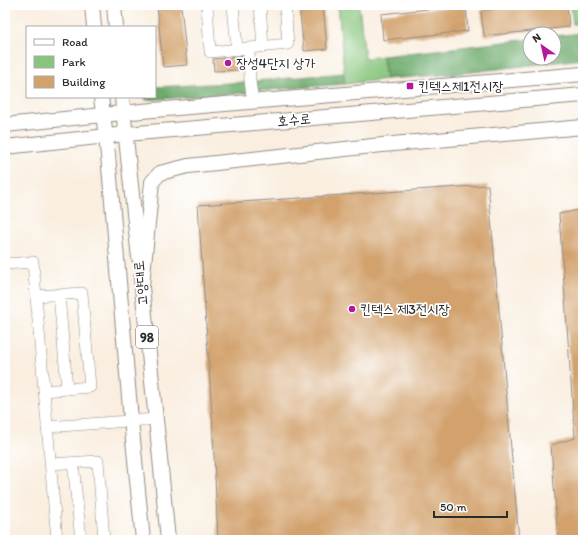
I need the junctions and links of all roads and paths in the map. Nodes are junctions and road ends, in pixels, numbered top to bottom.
1 (92, 5) edge
2 (114, 5) edge
3 (207, 5) edge
4 (233, 5) edge
5 (260, 5) edge
6 (285, 5) edge
7 (94, 26) edge
8 (116, 26) edge
9 (263, 48) junction
10 (249, 49) junction
11 (237, 50) junction
12 (583, 74) edge
13 (583, 95) edge
14 (101, 98) edge
15 (122, 98) edge
16 (253, 102) junction
17 (124, 113) junction
18 (103, 116) junction
19 (5, 125) edge
20 (583, 127) edge
21 (126, 134) junction
22 (106, 136) junction
23 (5, 147) edge
24 (5, 264) edge
25 (142, 286) junction
26 (59, 294) junction
27 (36, 296) junction
28 (67, 388) junction
29 (44, 391) junction
30 (156, 418) junction
31 (131, 420) junction
32 (47, 427) junction
33 (73, 463) junction
34 (50, 464) junction
35 (57, 540) edge
36 (81, 540) edge
37 (104, 540) edge
38 (143, 540) edge
39 (168, 540) edge

1 - 7 main road
2 - 8 main road
3 - 11 lane
4 - 11 lane
5 - 9 lane
6 - 9 lane
9 - 10 lane
10 - 11 lane
10 - 16 lane
12 - 16 main road, 호수로
13 - 21 main road, 호수로
14 - 18 main road, 고양대로 / 98
15 - 17 main road, 고양대로 / 98
16 - 17 main road, 호수로
17 - 18 main road, 호수로
17 - 21 main road, 고양대로 / 98
18 - 19 main road, 호수로
18 - 22 main road, 고양대로 / 98
20 - 25 main road
21 - 22 main road, 호수로
21 - 25 main road, 고양대로 / 98
22 - 23 main road, 호수로
22 - 31 main road, 고양대로 / 98
24 - 27 lane
25 - 30 main road, 고양대로 / 98
26 - 27 lane
26 - 28 lane
26 - 28 lane
27 - 29 lane
28 - 29 lane
29 - 32 lane
30 - 31 lane
30 - 39 main road, 고양대로 / 98
31 - 32 lane
31 - 38 main road, 고양대로 / 98
32 - 34 lane
33 - 34 lane
33 - 36 lane
33 - 37 lane
34 - 35 lane

